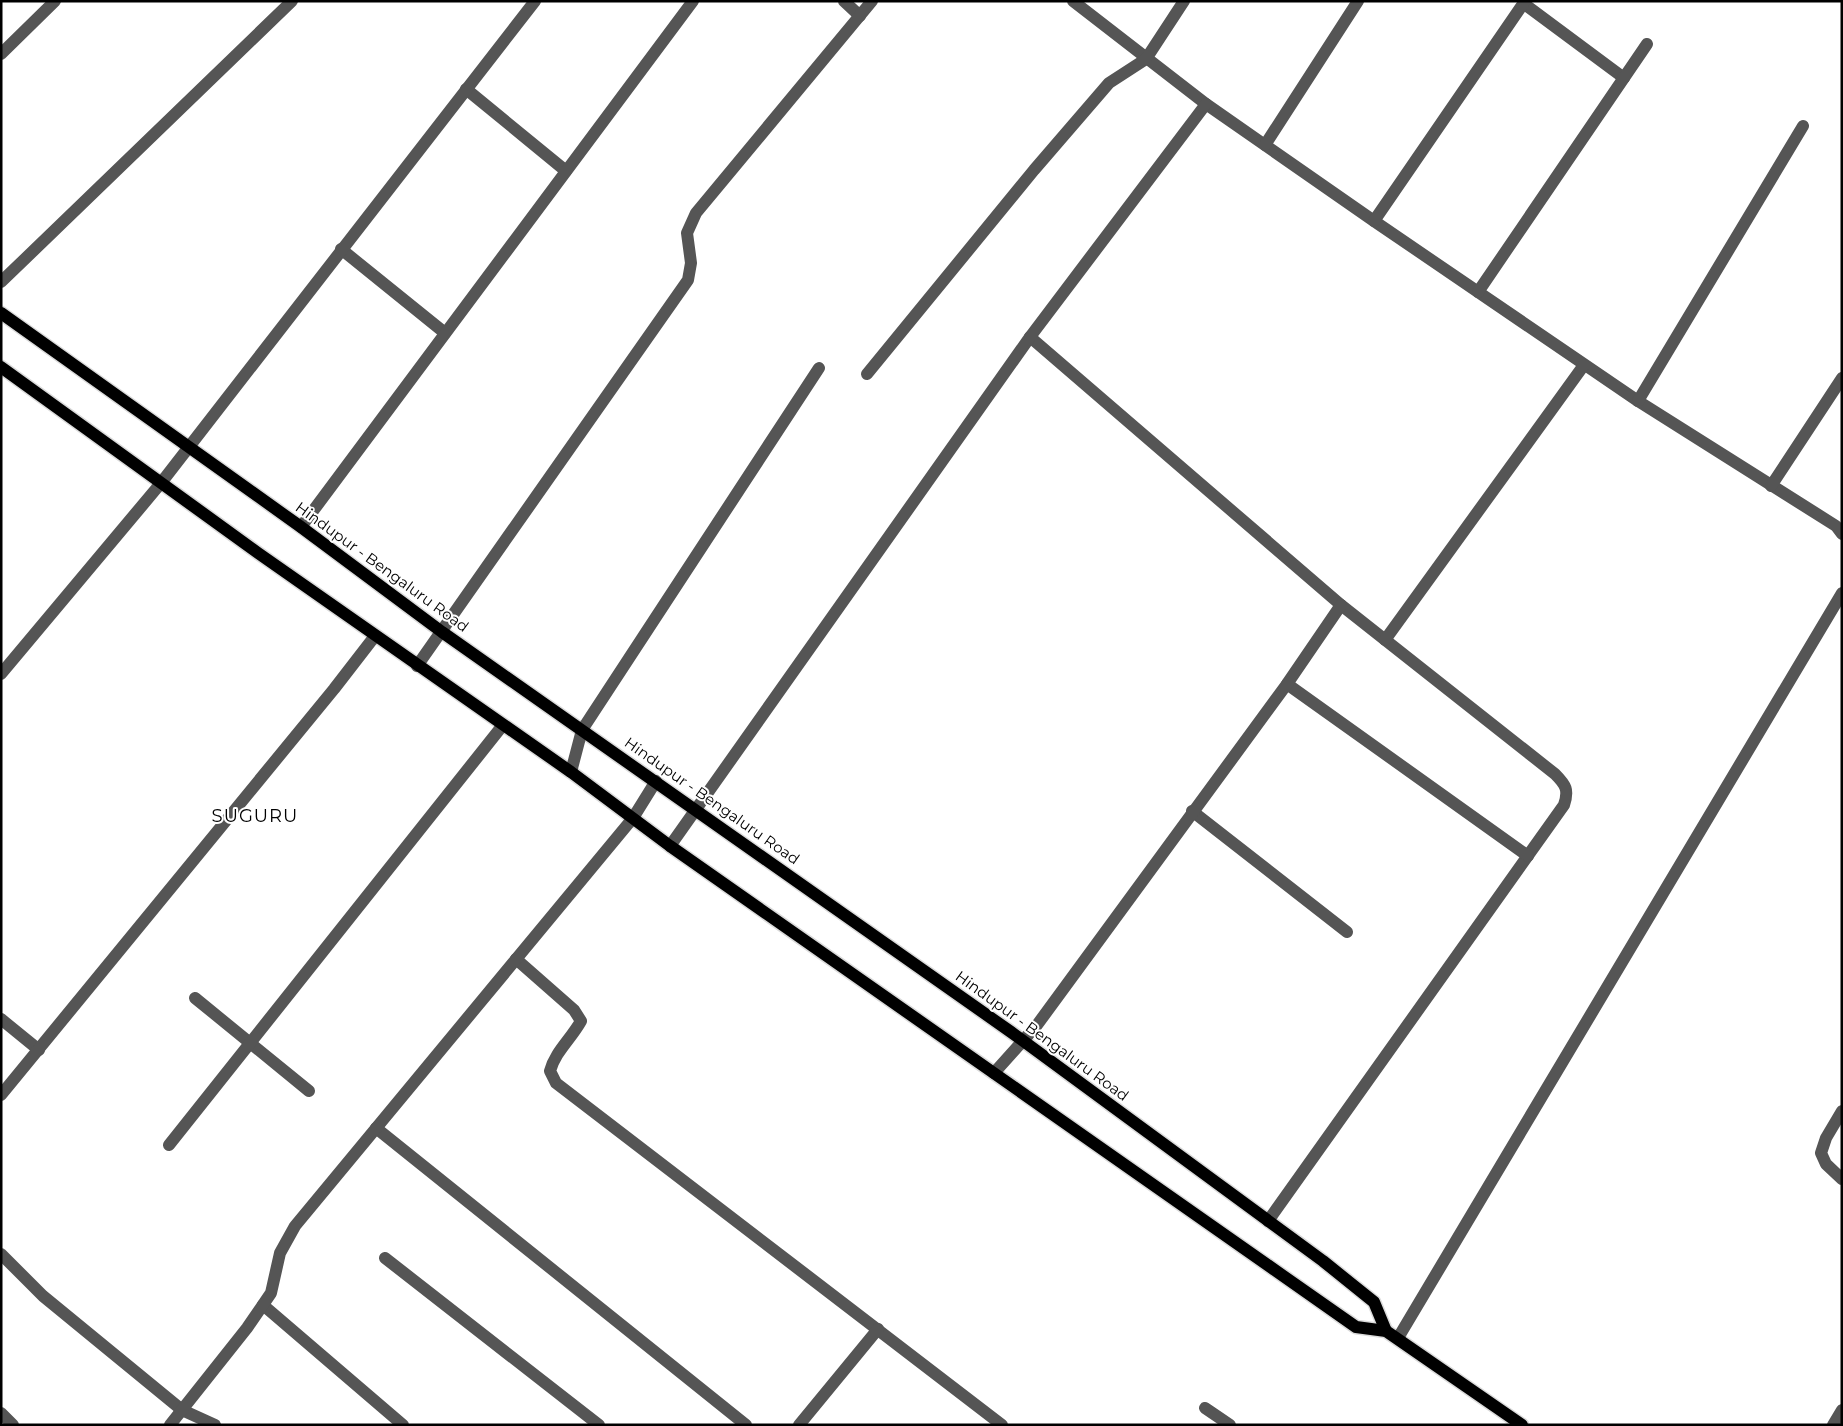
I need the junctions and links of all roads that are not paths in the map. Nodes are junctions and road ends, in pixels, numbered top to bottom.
1 (55, 1) edge
2 (292, 1) edge
3 (535, 1) edge
4 (694, 1) edge
5 (844, 1) edge
6 (872, 1) edge
7 (1073, 1) edge
8 (1184, 1) edge
9 (1358, 1) edge
10 (1524, 2) edge
11 (860, 16) junction
12 (1647, 44) dead end
13 (1, 54) edge
14 (1146, 60) junction
15 (1624, 78) junction
16 (466, 89) junction
17 (1206, 104) junction
18 (1803, 126) dead end
19 (1265, 145) junction
20 (566, 171) junction
21 (1374, 221) junction
22 (341, 249) junction
23 (1, 282) edge
24 (1478, 292) junction
25 (1, 313) edge
26 (445, 334) junction
27 (1030, 337) junction
28 (1584, 365) junction
29 (1, 367) edge
30 (819, 368) dead end
31 (867, 374) dead end
32 (1842, 378) edge
33 (1638, 401) junction
34 (188, 446) junction
35 (161, 483) junction
36 (1771, 486) junction
37 (301, 527) junction
38 (1842, 534) edge
39 (1842, 593) edge
40 (1341, 605) junction
41 (442, 632) junction
42 (375, 636) junction
43 (1385, 640) junction
44 (417, 666) junction
45 (1, 674) edge
46 (1287, 684) junction
47 (503, 725) junction
48 (582, 730) junction
49 (571, 772) junction
50 (656, 782) junction
51 (696, 809) junction
52 (1192, 811) junction
53 (633, 818) junction
54 (670, 846) junction
55 (1528, 856) junction
56 (1347, 932) dead end
57 (516, 959) junction
58 (195, 998) dead end
59 (1, 1019) edge
60 (1024, 1042) junction
61 (250, 1044) junction
62 (38, 1050) junction
63 (994, 1072) junction
64 (309, 1091) dead end
65 (1, 1096) edge
66 (1842, 1112) edge
67 (376, 1128) junction
68 (169, 1145) dead end
69 (1842, 1179) edge
70 (1268, 1221) junction
71 (1, 1254) edge
72 (385, 1258) dead end
73 (263, 1305) junction
74 (878, 1329) junction
75 (1386, 1331) junction
76 (1398, 1338) junction
77 (1205, 1408) dead end
78 (182, 1410) junction
79 (1842, 1410) edge
80 (1, 1414) edge
81 (13, 1425) edge
82 (170, 1425) edge
83 (215, 1425) edge
84 (403, 1425) edge
85 (598, 1425) edge
86 (746, 1425) edge
87 (799, 1425) edge
88 (1002, 1425) edge
89 (1230, 1425) edge
90 (1522, 1425) edge
91 (1833, 1425) edge

1 - 13 street
2 - 23 street
3 - 16 street
4 - 20 street
5 - 11 street
6 - 11 street
7 - 14 street
8 - 14 street
9 - 19 street
10 - 15 street
10 - 21 street
11 - 41 street
12 - 15 street
14 - 17 street
14 - 31 street
15 - 24 street
16 - 20 street
16 - 22 street
17 - 19 street
17 - 27 street
18 - 33 street
19 - 21 street
20 - 26 street
21 - 24 street
22 - 26 street
22 - 34 street
24 - 28 street
25 - 34 main road, Hindupur - Bengaluru Road
26 - 37 street
27 - 40 street
27 - 51 street
28 - 33 street
28 - 43 street
29 - 35 main road
30 - 48 street
32 - 36 street
33 - 36 street
34 - 35 street
34 - 37 main road, Hindupur - Bengaluru Road
35 - 42 main road
35 - 45 street
36 - 38 street
37 - 41 main road, Hindupur - Bengaluru Road
39 - 76 street
40 - 43 street
40 - 46 street
41 - 44 street
41 - 48 main road, Hindupur - Bengaluru Road
42 - 44 main road
42 - 62 street
43 - 55 street
44 - 47 main road
46 - 52 street
46 - 55 street
47 - 49 main road
47 - 61 street
48 - 49 street
48 - 50 main road, Hindupur - Bengaluru Road
49 - 53 main road
50 - 51 main road, Hindupur - Bengaluru Road
50 - 53 street
51 - 54 street
51 - 60 main road, Hindupur - Bengaluru Road
52 - 56 street
52 - 60 street
53 - 54 main road
53 - 57 street
54 - 63 main road
55 - 70 street
57 - 67 street
57 - 74 street
58 - 61 street
59 - 62 street
60 - 63 street
60 - 70 main road, Hindupur - Bengaluru Road
61 - 64 street
61 - 68 street
62 - 65 street
63 - 75 main road
66 - 69 street
67 - 73 street
67 - 86 street
70 - 75 main road, Hindupur - Bengaluru Road
71 - 78 street
72 - 85 street
73 - 78 street
73 - 84 street
74 - 87 street
74 - 88 street
75 - 76 main road
76 - 90 main road
77 - 89 street
78 - 82 street
78 - 83 street
79 - 91 street
80 - 81 street

